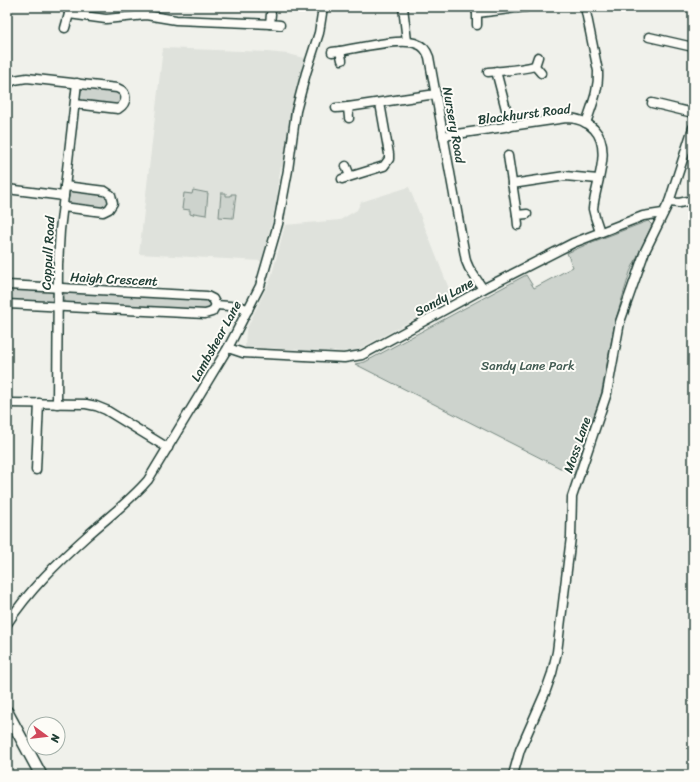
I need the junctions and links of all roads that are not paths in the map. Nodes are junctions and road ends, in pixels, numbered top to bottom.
1 (323, 7) edge
2 (402, 7) edge
3 (522, 7) edge
4 (585, 7) edge
5 (476, 10) edge
6 (68, 11) edge
7 (146, 11) edge
8 (270, 14) dead end
9 (270, 24) junction
10 (280, 25) dead end
11 (477, 25) dead end
12 (65, 28) dead end
13 (649, 37) dead end
14 (407, 41) junction
15 (693, 47) edge
16 (538, 57) dead end
17 (342, 60) dead end
18 (535, 66) junction
19 (541, 73) dead end
20 (77, 83) junction
21 (7, 85) edge
22 (436, 94) junction
23 (380, 103) junction
24 (652, 103) dead end
25 (75, 104) junction
26 (348, 107) junction
27 (336, 108) dead end
28 (693, 113) edge
29 (349, 118) dead end
30 (586, 123) junction
31 (509, 126) junction
32 (693, 128) edge
33 (443, 136) junction
34 (508, 156) dead end
35 (346, 166) dead end
36 (598, 179) junction
37 (512, 184) junction
38 (65, 186) junction
39 (7, 189) edge
40 (64, 196) junction
41 (693, 200) edge
42 (669, 202) junction
43 (63, 207) junction
44 (663, 213) junction
45 (527, 214) dead end
46 (517, 215) junction
47 (518, 225) dead end
48 (600, 232) junction
49 (7, 285) edge
50 (58, 288) junction
51 (483, 289) junction
52 (7, 304) edge
53 (216, 305) junction
54 (58, 306) junction
55 (248, 310) junction
56 (228, 348) junction
57 (7, 403) edge
58 (39, 403) junction
59 (57, 404) junction
60 (168, 448) junction
61 (36, 470) dead end
62 (7, 624) edge
63 (7, 712) edge
64 (41, 775) edge
65 (513, 775) edge

1 - 55 street, Lambshear Lane
2 - 14 street
3 - 5 street
4 - 30 street
5 - 11 street
6 - 7 street
6 - 12 street
7 - 9 street
8 - 9 street
9 - 10 street
13 - 15 street
14 - 17 street
14 - 22 street, Nursery Road
16 - 18 street
18 - 19 street
18 - 31 street
20 - 21 street
20 - 25 street, Coppull Road
20 - 25 street
22 - 23 street
22 - 33 street, Nursery Road
23 - 26 street
23 - 35 street
24 - 28 street
25 - 38 street, Coppull Road
26 - 27 street
26 - 29 street
30 - 31 street, Blackhurst Road
30 - 36 street, Blackhurst Road
31 - 33 street, Blackhurst Road
32 - 42 street, Moss Lane
33 - 51 street, Nursery Road
34 - 37 street
36 - 37 street
36 - 48 street, Blackhurst Road
37 - 46 street
38 - 40 street, Coppull Road
38 - 43 street
39 - 40 street
40 - 43 street, Coppull Road
41 - 42 street
42 - 44 street, Moss Lane
43 - 50 street, Coppull Road
44 - 48 street, Sandy Lane
44 - 65 street, Moss Lane
45 - 46 street
46 - 47 street
48 - 51 street, Sandy Lane
49 - 50 street, Haigh Crescent
50 - 53 street, Haigh Crescent
50 - 54 street, Coppull Road
51 - 56 street, Sandy Lane
52 - 54 street
53 - 54 street
53 - 55 street, Haigh Crescent
54 - 59 street, Coppull Road
55 - 56 street, Lambshear Lane
56 - 60 street, Lambshear Lane
57 - 58 street
58 - 59 street
58 - 61 street
59 - 60 street
60 - 62 street, Lambshear Lane
63 - 64 main road

